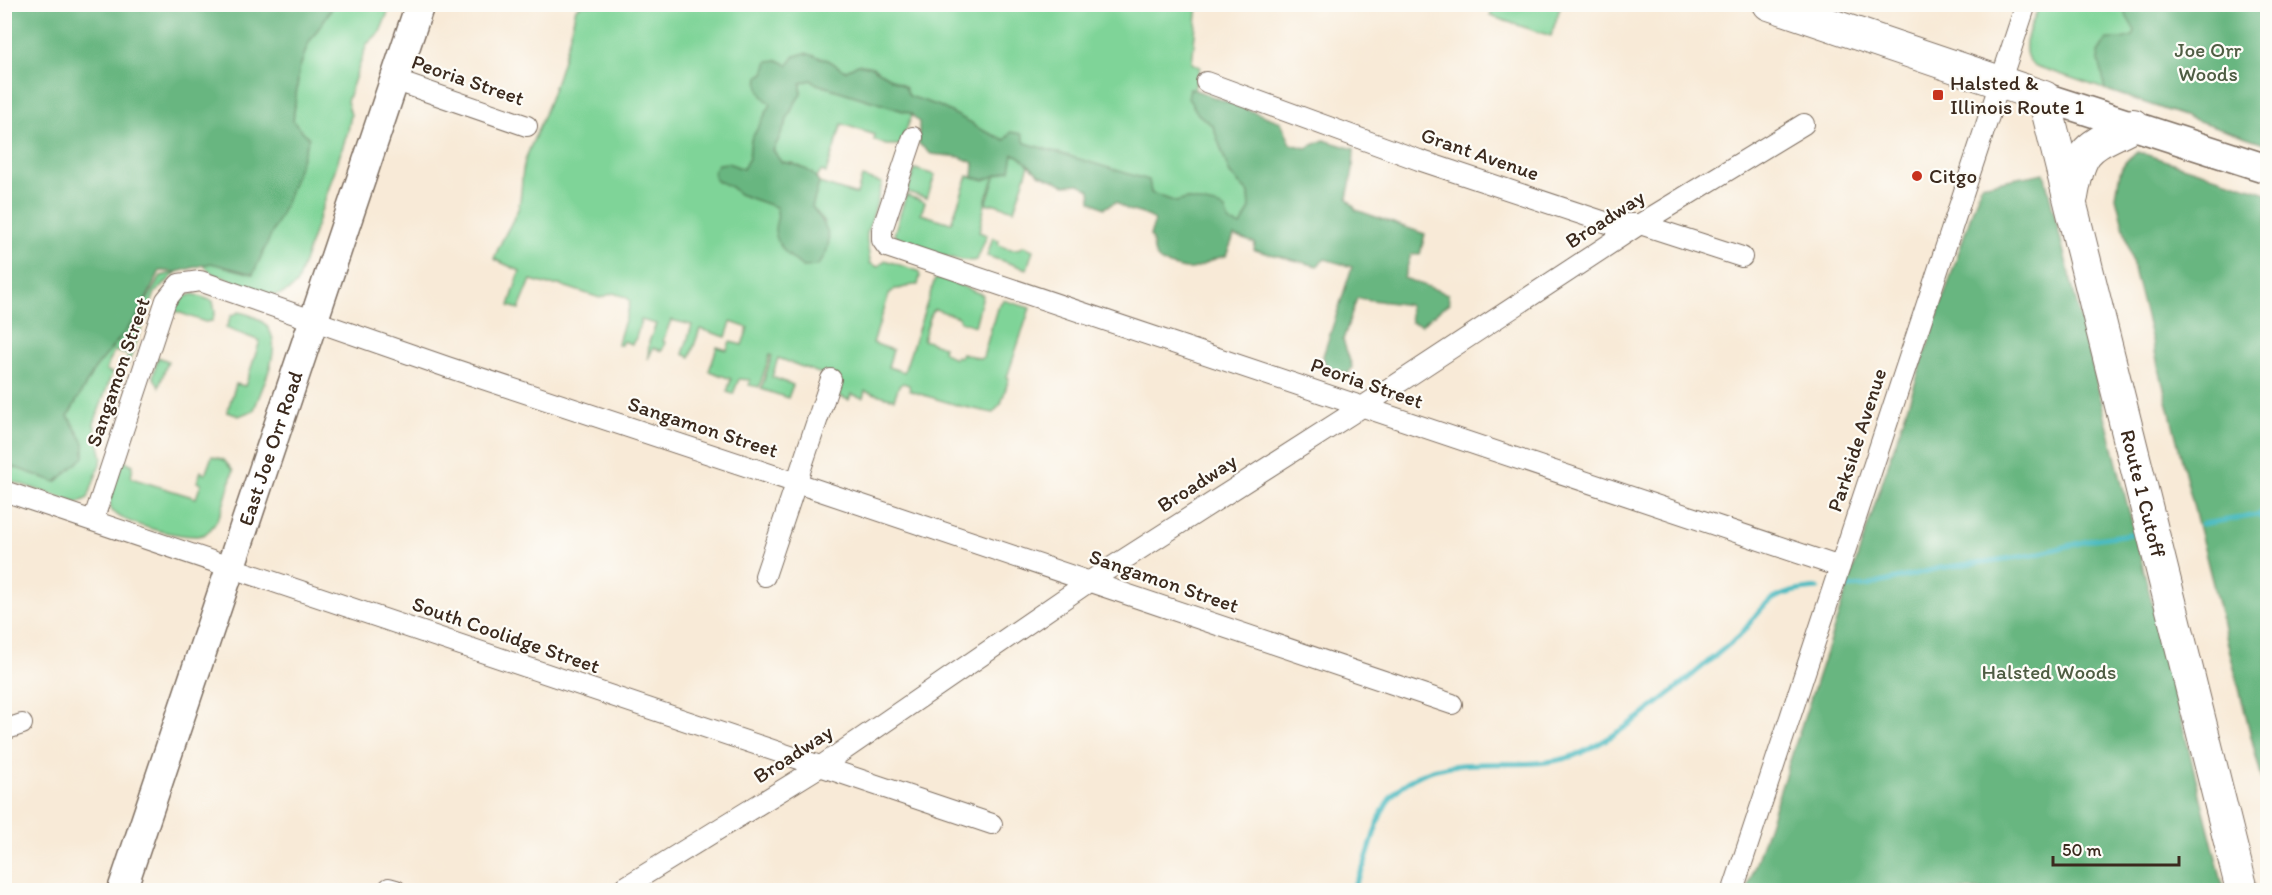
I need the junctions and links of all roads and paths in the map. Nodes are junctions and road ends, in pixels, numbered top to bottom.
1 (420, 4) edge
2 (1769, 4) edge
3 (2026, 4) edge
4 (394, 80) junction
5 (1206, 82) dead end
6 (2000, 82) junction
7 (2044, 97) junction
8 (1804, 124) dead end
9 (2133, 125) junction
10 (526, 126) dead end
11 (913, 136) dead end
12 (2268, 169) edge
13 (2072, 201) junction
14 (1640, 224) junction
15 (1742, 257) dead end
16 (314, 320) junction
17 (831, 379) dead end
18 (1362, 407) junction
19 (796, 483) junction
20 (4, 491) edge
21 (93, 521) junction
22 (230, 567) junction
23 (1840, 567) junction
24 (765, 576) dead end
25 (1090, 581) junction
26 (1452, 704) dead end
27 (821, 766) junction
28 (992, 824) dead end
29 (122, 891) edge
30 (620, 891) edge
31 (1733, 891) edge
32 (2242, 891) edge

1 - 4 street, East Joe Orr Road
2 - 6 main road
3 - 6 street, Parkside Avenue
4 - 10 street, Peoria Street
4 - 16 street, East Joe Orr Road
5 - 14 street, Grant Avenue
6 - 7 main road
6 - 23 street, Parkside Avenue
7 - 9 street
7 - 13 main road, Route 1 Cutoff
8 - 14 street, Broadway
9 - 12 street
9 - 13 main road
11 - 18 street, Peoria Street
13 - 32 main road, Route 1 Cutoff
14 - 15 street, Grant Avenue
14 - 18 street, Broadway
16 - 19 street, Sangamon Street
16 - 21 street, Sangamon Street
16 - 22 street, East Joe Orr Road
17 - 19 street
18 - 23 street, Peoria Street
18 - 25 street, Broadway
19 - 24 street
19 - 25 street, Sangamon Street
20 - 21 street, South Coolidge Street
21 - 22 street, South Coolidge Street
22 - 27 street, South Coolidge Street
22 - 29 street, East Joe Orr Road
23 - 31 street, Parkside Avenue
25 - 26 street, Sangamon Street
25 - 27 street, Broadway
27 - 28 street, South Coolidge Street
27 - 30 street, Broadway

